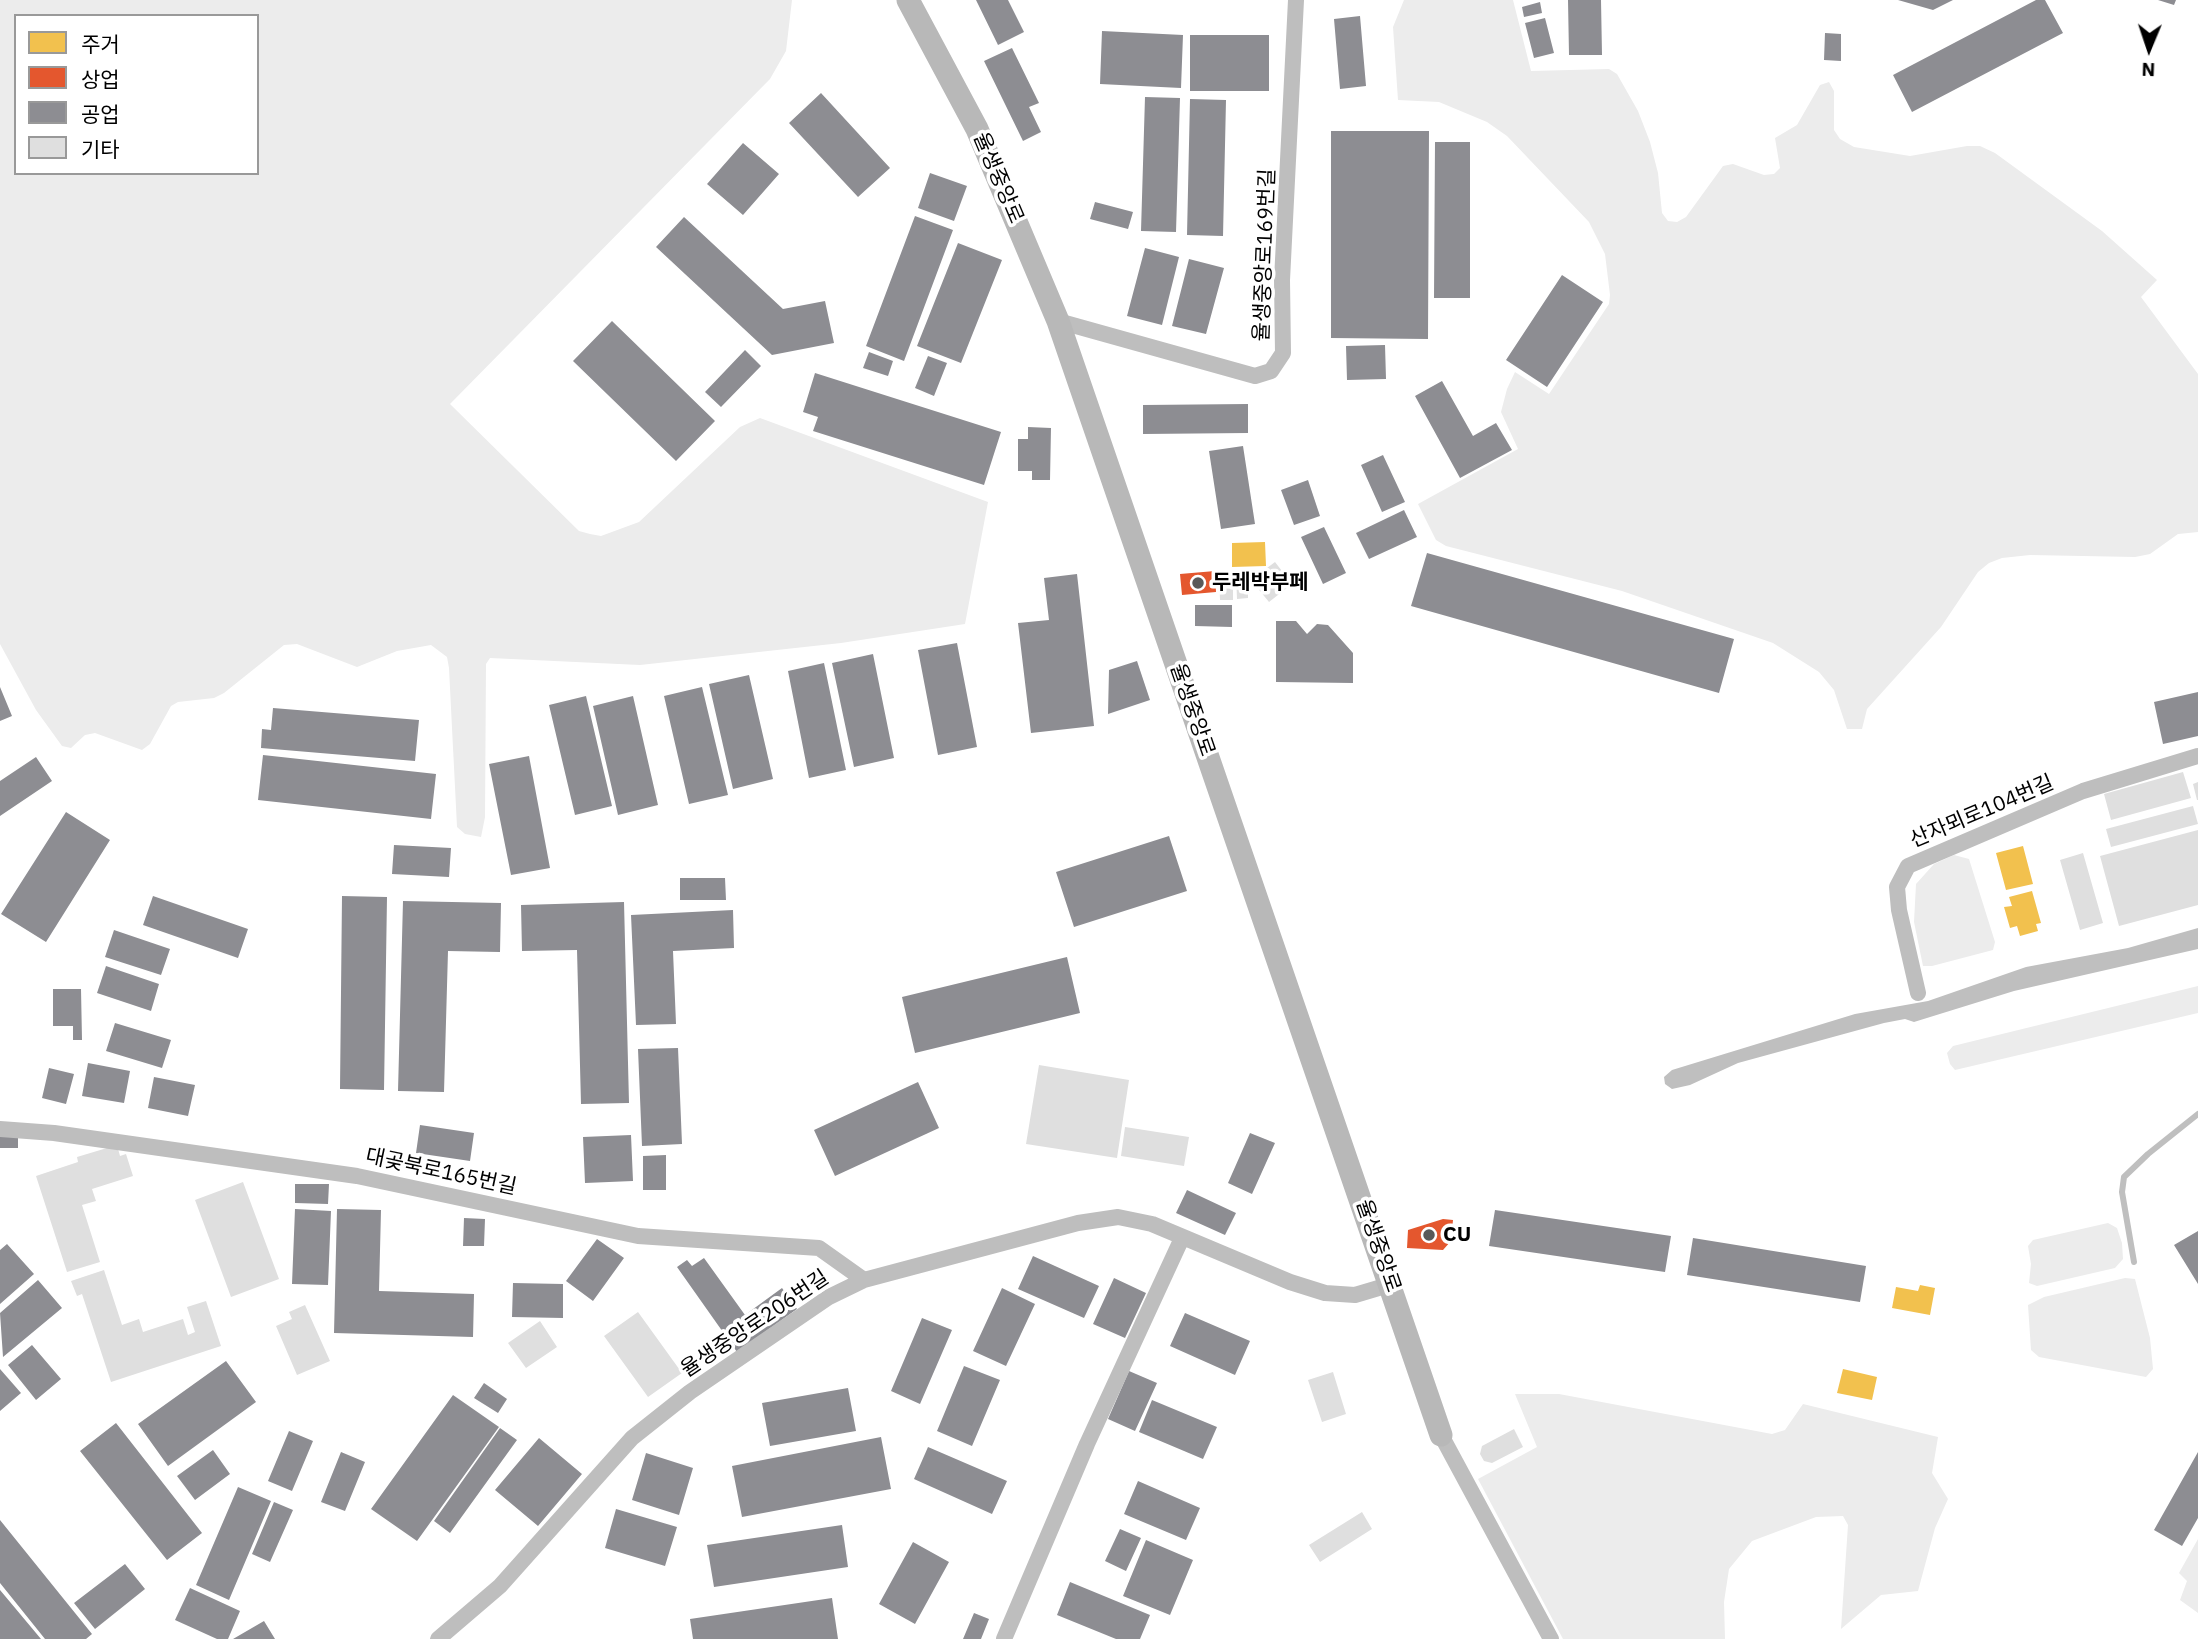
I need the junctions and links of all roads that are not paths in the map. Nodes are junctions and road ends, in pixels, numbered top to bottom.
1 (908, 0) edge
2 (1296, 0) edge
3 (1058, 321) junction
4 (2198, 756) edge
5 (1918, 993) dead end
6 (0, 1129) edge
7 (1182, 1238) junction
8 (864, 1280) junction
9 (1392, 1284) junction
10 (1441, 1435) joint
11 (438, 1639) edge
12 (1004, 1639) edge
13 (1551, 1639) edge

1 - 3 street, 율생중앙로
2 - 3 street, 율생중앙로169번길
3 - 9 street, 율생중앙로
4 - 5 street, 산자뫼로104번길
6 - 8 street, 대곶북로165번길
7 - 8 street, 율생중앙로206번길
7 - 9 street, 율생중앙로206번길
7 - 12 street
8 - 11 street, 율생중앙로206번길
9 - 10 street, 율생중앙로
10 - 13 street

